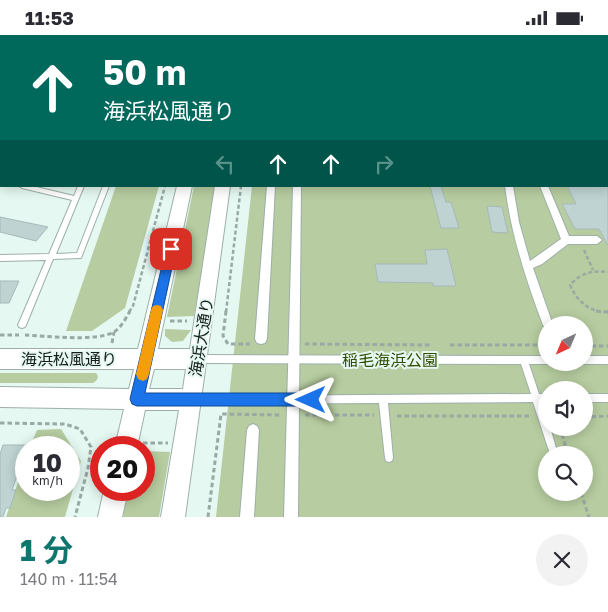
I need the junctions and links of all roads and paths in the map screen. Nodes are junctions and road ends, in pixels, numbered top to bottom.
1 (26, 187) edge
2 (80, 187) edge
3 (106, 187) edge
4 (165, 187) edge
5 (185, 187) edge
6 (223, 187) edge
7 (241, 187) edge
8 (271, 187) edge
9 (297, 187) edge
10 (508, 187) edge
11 (544, 187) edge
12 (75, 199) junction
13 (566, 240) junction
14 (579, 240) junction
15 (597, 240) dead end
16 (51, 257) junction
17 (0, 258) edge
18 (528, 266) junction
19 (593, 270) junction
20 (608, 272) edge
21 (608, 312) edge
22 (545, 316) edge
23 (166, 321) dead end
24 (192, 321) dead end
25 (22, 325) dead end
26 (114, 332) junction
27 (0, 335) edge
28 (261, 339) dead end
29 (228, 344) dead end
30 (304, 344) dead end
31 (432, 345) dead end
32 (450, 345) dead end
33 (538, 345) edge
34 (593, 345) edge
35 (608, 346) edge
36 (111, 347) dead end
37 (0, 359) edge
38 (146, 359) junction
39 (198, 359) junction
40 (294, 359) junction
41 (524, 360) junction
42 (538, 360) edge
43 (593, 360) edge
44 (608, 360) edge
45 (0, 397) edge
46 (593, 398) edge
47 (608, 398) edge
48 (137, 399) junction
49 (383, 399) junction
50 (536, 399) junction
51 (191, 400) junction
52 (293, 400) junction
53 (282, 415) dead end
54 (305, 415) dead end
55 (375, 415) dead end
56 (395, 416) dead end
57 (532, 416) dead end
58 (593, 417) edge
59 (608, 417) edge
60 (0, 423) edge
61 (253, 430) dead end
62 (134, 436) edge
63 (171, 443) dead end
64 (155, 444) edge
65 (551, 446) edge
66 (389, 459) dead end
67 (114, 501) edge
68 (584, 501) edge
69 (75, 517) edge
70 (110, 517) edge
71 (172, 517) edge
72 (208, 517) edge
73 (247, 517) edge
74 (291, 517) edge
75 (589, 517) edge

1 - 12 lane
2 - 12 lane
3 - 16 lane
4 - 26 path
5 - 38 street
6 - 39 street, 海浜大通り
7 - 29 path
8 - 28 street
9 - 40 street
10 - 18 street
11 - 13 street
12 - 16 lane
13 - 14 street
13 - 18 street
14 - 15 street
14 - 19 path
16 - 17 lane
16 - 25 lane
18 - 22 street
19 - 20 path
19 - 21 path
23 - 24 path
26 - 27 path
26 - 36 path
30 - 31 path
32 - 33 path
34 - 35 path
37 - 38 street, 海浜松風通り
38 - 39 street, 海浜松風通り
38 - 48 street
39 - 40 lane
39 - 51 street, 海浜大通り
40 - 41 lane
40 - 52 street
41 - 42 lane
41 - 50 lane
43 - 44 lane
45 - 48 street
46 - 47 lane
48 - 51 street
48 - 62 street
49 - 50 lane
49 - 52 lane
49 - 66 lane
50 - 65 lane
51 - 52 lane
51 - 71 street, 海浜大通り
52 - 74 street
53 - 72 path
54 - 55 path
56 - 57 path
58 - 59 path
60 - 69 path
61 - 73 street
63 - 64 path
67 - 70 street
68 - 75 path

